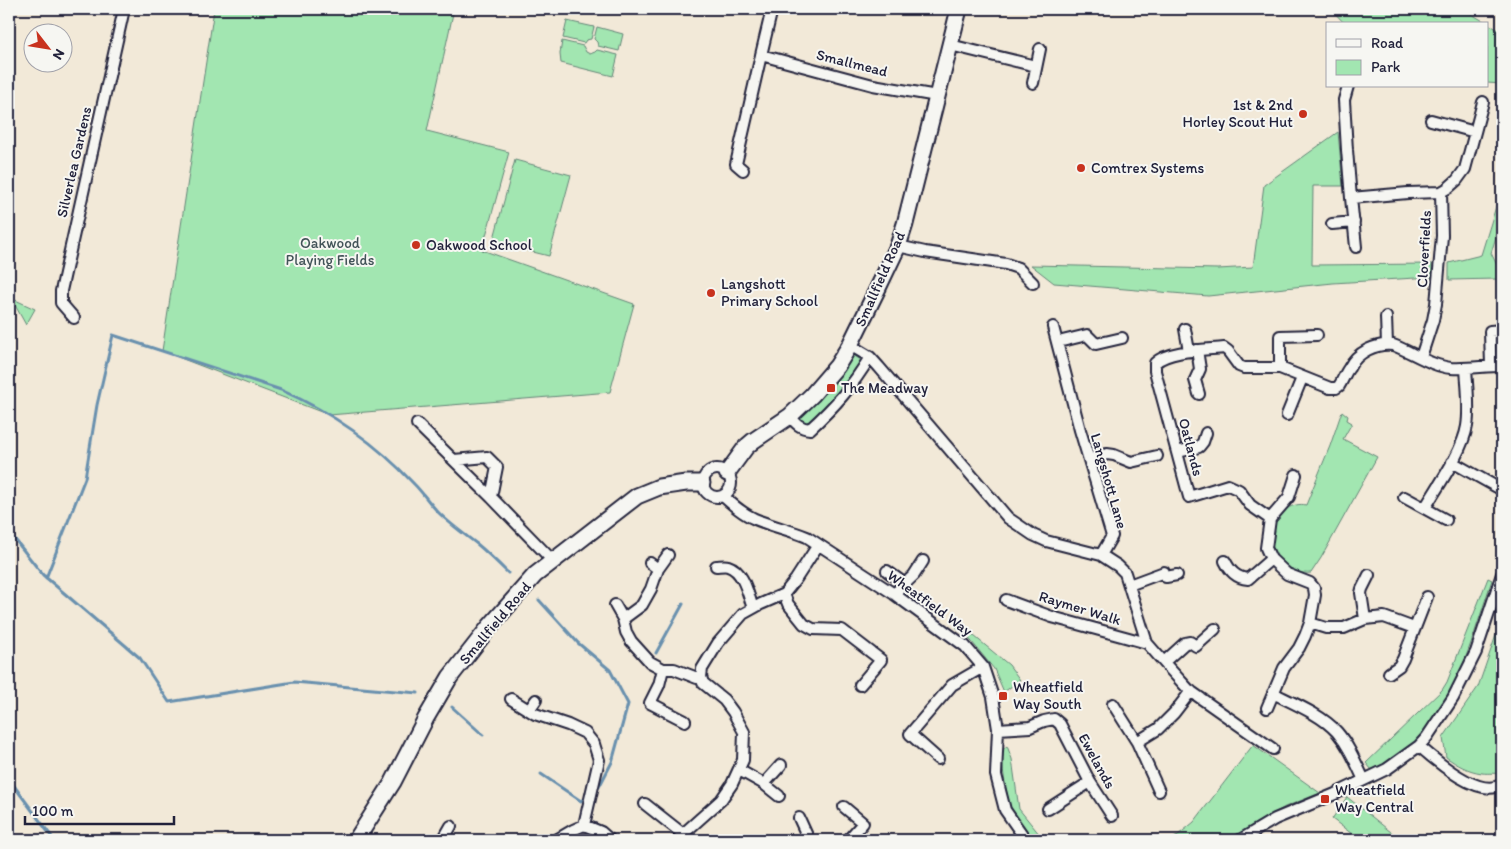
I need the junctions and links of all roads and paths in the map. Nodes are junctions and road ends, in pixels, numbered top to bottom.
1 (124, 9) edge
2 (772, 9) edge
3 (959, 9) edge
4 (950, 44) junction
5 (1040, 49) dead end
6 (761, 55) junction
7 (1036, 66) junction
8 (1033, 82) dead end
9 (1347, 88) edge
10 (937, 96) junction
11 (1483, 102) dead end
12 (1431, 120) dead end
13 (1475, 132) junction
14 (739, 167) dead end
15 (1441, 192) junction
16 (1351, 198) junction
17 (1354, 222) junction
18 (1332, 224) dead end
19 (898, 246) junction
20 (1356, 247) dead end
21 (1033, 283) dead end
22 (1386, 317) dead end
23 (74, 318) dead end
24 (1053, 328) dead end
25 (1185, 329) dead end
26 (1502, 330) edge
27 (1317, 335) dead end
28 (1122, 338) dead end
29 (1058, 342) junction
30 (850, 344) junction
31 (1387, 344) junction
32 (1193, 351) junction
33 (870, 357) junction
34 (1421, 357) junction
35 (1490, 366) junction
36 (1502, 366) edge
37 (1280, 368) junction
38 (1466, 368) junction
39 (1302, 378) junction
40 (1199, 394) dead end
41 (1287, 415) dead end
42 (790, 416) junction
43 (417, 424) dead end
44 (1206, 433) dead end
45 (1177, 452) junction
46 (1157, 456) dead end
47 (454, 460) junction
48 (1089, 460) junction
49 (1452, 462) junction
50 (727, 474) junction
51 (1296, 475) dead end
52 (702, 483) junction
53 (1502, 490) edge
54 (492, 496) junction
55 (723, 496) junction
56 (1404, 497) dead end
57 (1425, 508) junction
58 (1270, 519) junction
59 (1446, 520) dead end
60 (818, 545) junction
61 (668, 555) dead end
62 (1101, 555) junction
63 (1270, 559) junction
64 (554, 561) junction
65 (923, 561) dead end
66 (1224, 561) dead end
67 (716, 566) dead end
68 (887, 571) dead end
69 (1502, 574) edge
70 (1176, 575) dead end
71 (1370, 576) dead end
72 (905, 584) junction
73 (1129, 585) junction
74 (784, 594) junction
75 (894, 594) junction
76 (1427, 597) dead end
77 (1006, 600) dead end
78 (615, 605) dead end
79 (753, 608) junction
80 (623, 619) junction
81 (1365, 619) junction
82 (1310, 623) junction
83 (1414, 628) junction
84 (1215, 629) dead end
85 (1147, 643) junction
86 (1164, 662) junction
87 (982, 667) junction
88 (663, 669) junction
89 (1389, 673) dead end
90 (701, 677) junction
91 (860, 685) dead end
92 (1190, 691) junction
93 (1273, 693) junction
94 (511, 699) dead end
95 (536, 700) dead end
96 (1113, 704) dead end
97 (1267, 708) dead end
98 (529, 710) junction
99 (685, 721) dead end
100 (998, 729) junction
101 (1137, 742) junction
102 (1418, 746) junction
103 (1273, 750) dead end
104 (938, 759) dead end
105 (781, 765) dead end
106 (739, 770) junction
107 (1364, 780) junction
108 (1090, 782) junction
109 (764, 784) junction
110 (1501, 789) edge
111 (1159, 791) dead end
112 (779, 796) dead end
113 (645, 804) dead end
114 (844, 807) dead end
115 (1048, 809) dead end
116 (1112, 816) dead end
117 (799, 818) dead end
118 (584, 825) junction
119 (451, 826) dead end
120 (1254, 836) edge
121 (681, 837) edge
122 (356, 840) edge
123 (443, 840) edge
124 (556, 840) edge
125 (610, 840) edge
126 (809, 840) edge
127 (848, 840) edge
128 (1026, 840) edge
129 (1240, 840) edge

1 - 23 street, Silverlea Gardens
2 - 6 street
3 - 4 street, Smallfield Road
4 - 7 street
4 - 10 street, Smallfield Road
5 - 7 street
6 - 10 street, Smallmead
6 - 14 street
7 - 8 street
9 - 16 street
10 - 19 street, Smallfield Road
11 - 13 street
12 - 13 street
13 - 15 street
15 - 16 street, Cloverfields
15 - 34 street, Cloverfields
16 - 17 street
17 - 18 street
17 - 20 street
19 - 21 street
19 - 30 street, Smallfield Road
22 - 31 street
24 - 29 street, Langshott Lane
25 - 32 street
26 - 35 street
27 - 37 street
28 - 29 street
29 - 48 street, Langshott Lane
30 - 33 street
30 - 42 street, Smallfield Road
31 - 34 street
31 - 39 street
32 - 37 street
32 - 40 street
32 - 45 street, Oatlands
33 - 42 street
33 - 62 street
34 - 38 street
35 - 36 street
35 - 38 street
37 - 39 street
38 - 49 street
39 - 41 street
42 - 50 street, Smallfield Road
43 - 47 street
44 - 45 street
45 - 58 street, Oatlands
46 - 48 street
47 - 54 street
47 - 54 street
48 - 62 street, Langshott Lane
49 - 53 street
49 - 57 street
50 - 52 street
50 - 55 street
51 - 58 street
52 - 55 street
52 - 64 street, Smallfield Road
54 - 64 street
55 - 60 street, Wheatfield Way
56 - 57 street
57 - 59 street
58 - 63 street
60 - 74 street
60 - 75 street, Wheatfield Way
61 - 80 street
62 - 73 street
63 - 66 street
63 - 82 street
64 - 122 street, Smallfield Road
65 - 72 street
67 - 79 street
68 - 72 street
69 - 102 street
70 - 73 street
71 - 81 street
72 - 75 street
73 - 85 street
74 - 79 street
74 - 91 street
75 - 87 street, Wheatfield Way
76 - 83 street
77 - 85 street, Raymer Walk
78 - 80 street
79 - 90 street
80 - 88 street
81 - 82 street
81 - 83 street
82 - 93 street
83 - 89 street
84 - 86 street
85 - 86 street
86 - 92 street
87 - 100 street, Wheatfield Way
87 - 104 street
88 - 90 street
88 - 99 street
90 - 106 street
92 - 101 street
92 - 103 street
93 - 97 street
93 - 107 street
94 - 98 street
95 - 98 street
96 - 101 street
98 - 118 street
100 - 108 street, Ewelands
100 - 128 street, Wheatfield Way
101 - 111 street
102 - 107 street
102 - 110 street
105 - 109 street
106 - 109 street
106 - 121 street
107 - 120 street
108 - 115 street
108 - 116 street, Ewelands
109 - 112 street
113 - 121 street
114 - 127 street
117 - 126 street
118 - 124 street
118 - 125 street
119 - 123 street
120 - 129 street

